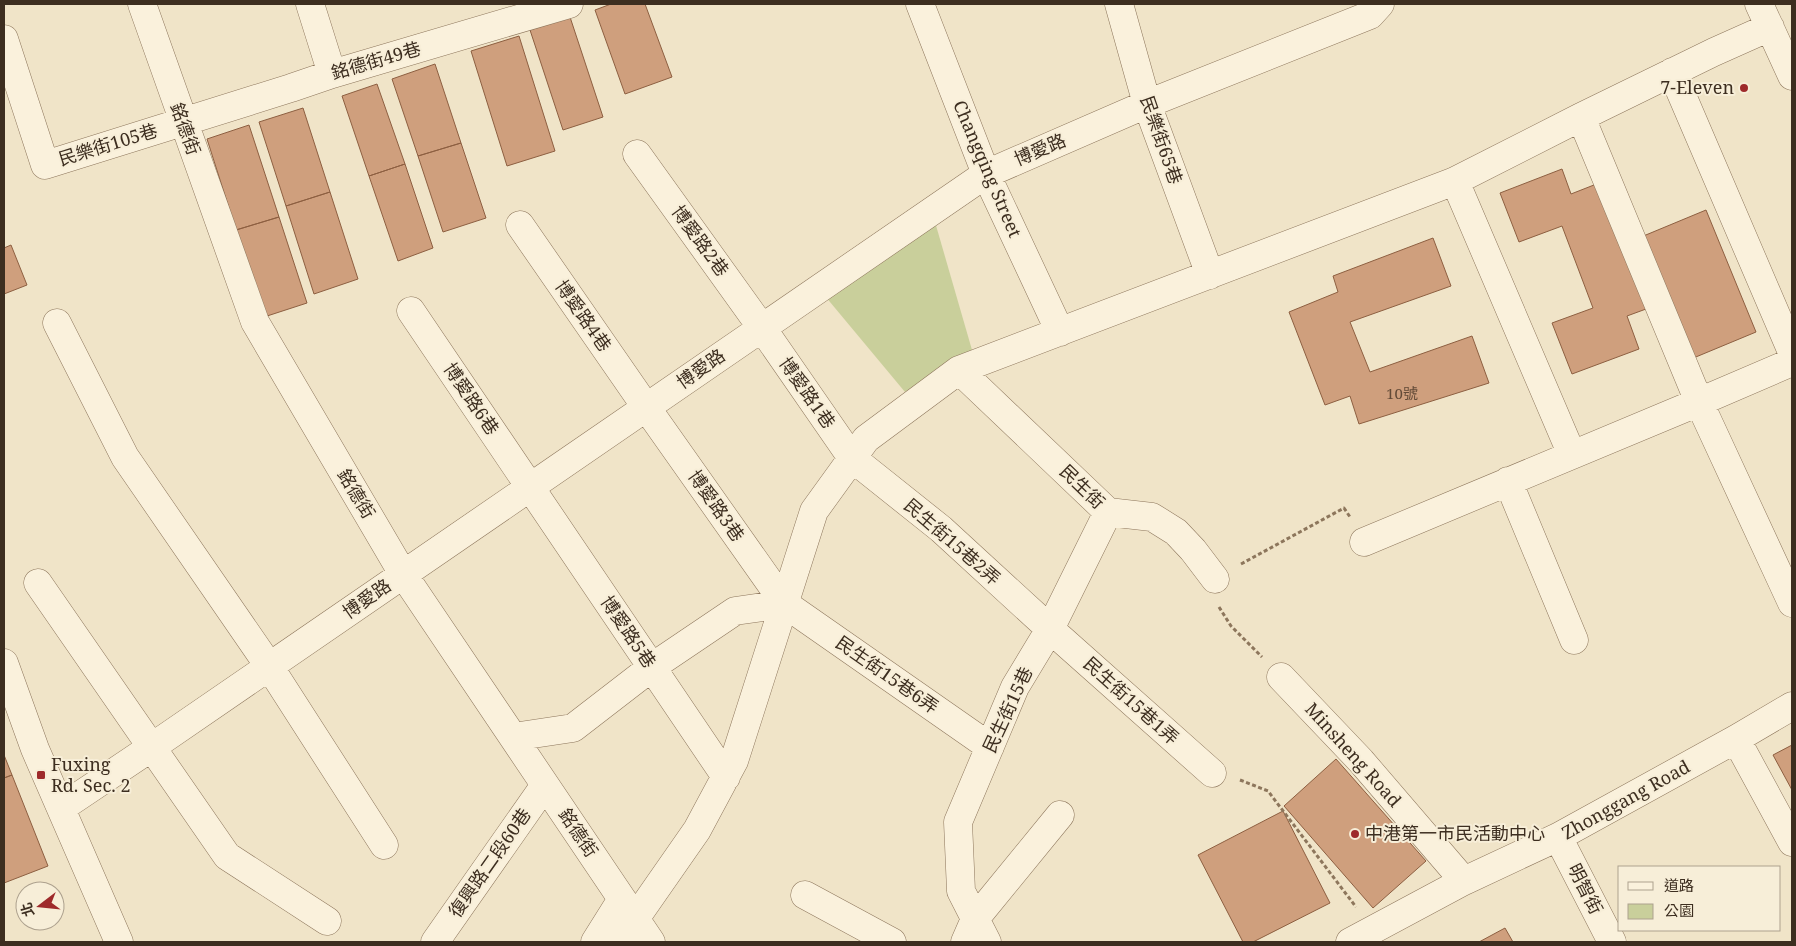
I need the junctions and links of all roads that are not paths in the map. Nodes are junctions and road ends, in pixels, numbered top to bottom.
1 (142, 4) edge
2 (310, 4) edge
3 (569, 4) edge
4 (920, 4) edge
5 (1119, 4) edge
6 (1380, 4) edge
7 (1764, 15) edge
8 (4, 39) edge
9 (1672, 72) junction
10 (332, 74) junction
11 (1792, 76) edge
12 (1147, 104) junction
13 (1581, 117) junction
14 (183, 122) junction
15 (637, 154) dead end
16 (986, 174) junction
17 (1455, 182) junction
18 (520, 225) dead end
19 (1210, 275) junction
20 (411, 311) dead end
21 (57, 323) dead end
22 (762, 328) junction
23 (1060, 332) junction
24 (1792, 352) edge
25 (1792, 362) edge
26 (959, 370) junction
27 (1699, 402) junction
28 (646, 407) junction
29 (1572, 455) junction
30 (852, 458) junction
31 (1508, 481) junction
32 (530, 486) junction
33 (1108, 512) junction
34 (1364, 542) road end
35 (403, 574) junction
36 (1215, 579) road end
37 (38, 583) dead end
38 (785, 604) junction
39 (1792, 604) edge
40 (1050, 629) junction
41 (1574, 640) dead end
42 (4, 663) edge
43 (269, 666) junction
44 (652, 667) junction
45 (1281, 677) road end
46 (1792, 706) edge
47 (513, 737) junction
48 (1736, 739) junction
49 (152, 747) junction
50 (990, 747) junction
51 (1212, 774) road end
52 (726, 777) junction
53 (545, 784) junction
54 (61, 808) junction
55 (1060, 815) dead end
56 (1558, 837) junction
57 (1792, 842) edge
58 (384, 845) dead end
59 (1464, 880) junction
60 (805, 895) dead end
61 (629, 909) junction
62 (327, 921) dead end
63 (975, 934) edge
64 (1361, 936) edge
65 (119, 942) edge
66 (435, 942) edge
67 (596, 942) edge
68 (622, 942) edge
69 (651, 942) edge
70 (892, 942) edge
71 (1612, 942) edge

1 - 14 street, 銘德街
2 - 10 street
3 - 10 street, 銘德街49巷
4 - 16 street, Changqing Street
5 - 12 street, 民樂街65巷
6 - 12 street, 博愛路
7 - 9 street
7 - 11 street
8 - 14 street, 民樂街105巷
9 - 13 street
9 - 24 street
10 - 14 street, 銘德街49巷
12 - 16 street, 博愛路
12 - 19 street, 民樂街65巷
13 - 17 street
13 - 27 street
14 - 35 street, 銘德街
15 - 22 street, 博愛路2巷
16 - 22 street, 博愛路
16 - 23 street, Changqing Street
17 - 19 street
17 - 29 street
18 - 28 street, 博愛路4巷
19 - 23 street
20 - 32 street, 博愛路6巷
21 - 43 street
22 - 28 street, 博愛路
22 - 30 street, 博愛路1巷
23 - 26 street
25 - 27 street
26 - 30 street
26 - 33 street, 民生街
27 - 29 street
27 - 39 street
28 - 32 street, 博愛路
28 - 38 street, 博愛路3巷
29 - 31 street
30 - 38 street
30 - 40 street, 民生街15巷2弄
31 - 34 street
31 - 41 street
32 - 35 street, 博愛路
32 - 44 street, 博愛路5巷
33 - 36 street, 民生街
33 - 40 street, 民生街15巷
35 - 43 street, 博愛路
35 - 47 street, 銘德街
37 - 49 street
38 - 44 street
38 - 50 street, 民生街15巷6弄
38 - 52 street
40 - 50 street, 民生街15巷
40 - 51 street, 民生街15巷1弄
42 - 54 street
43 - 49 street, 博愛路
43 - 58 street
44 - 47 street
44 - 52 street, 博愛路5巷
45 - 59 street, Minsheng Road
46 - 48 street, Zhonggang Road
47 - 53 street, 銘德街
48 - 56 street, Zhonggang Road
48 - 57 street
49 - 54 street, 博愛路
49 - 62 street
50 - 63 street, 民生街15巷
52 - 61 street
53 - 61 street, 銘德街
53 - 66 street, 復興路二段60巷
54 - 65 street
55 - 63 street
56 - 59 street, Zhonggang Road
56 - 71 street, 明智街
59 - 64 street, Zhonggang Road
60 - 70 street
61 - 67 street
61 - 68 street
61 - 69 street, 銘德街

